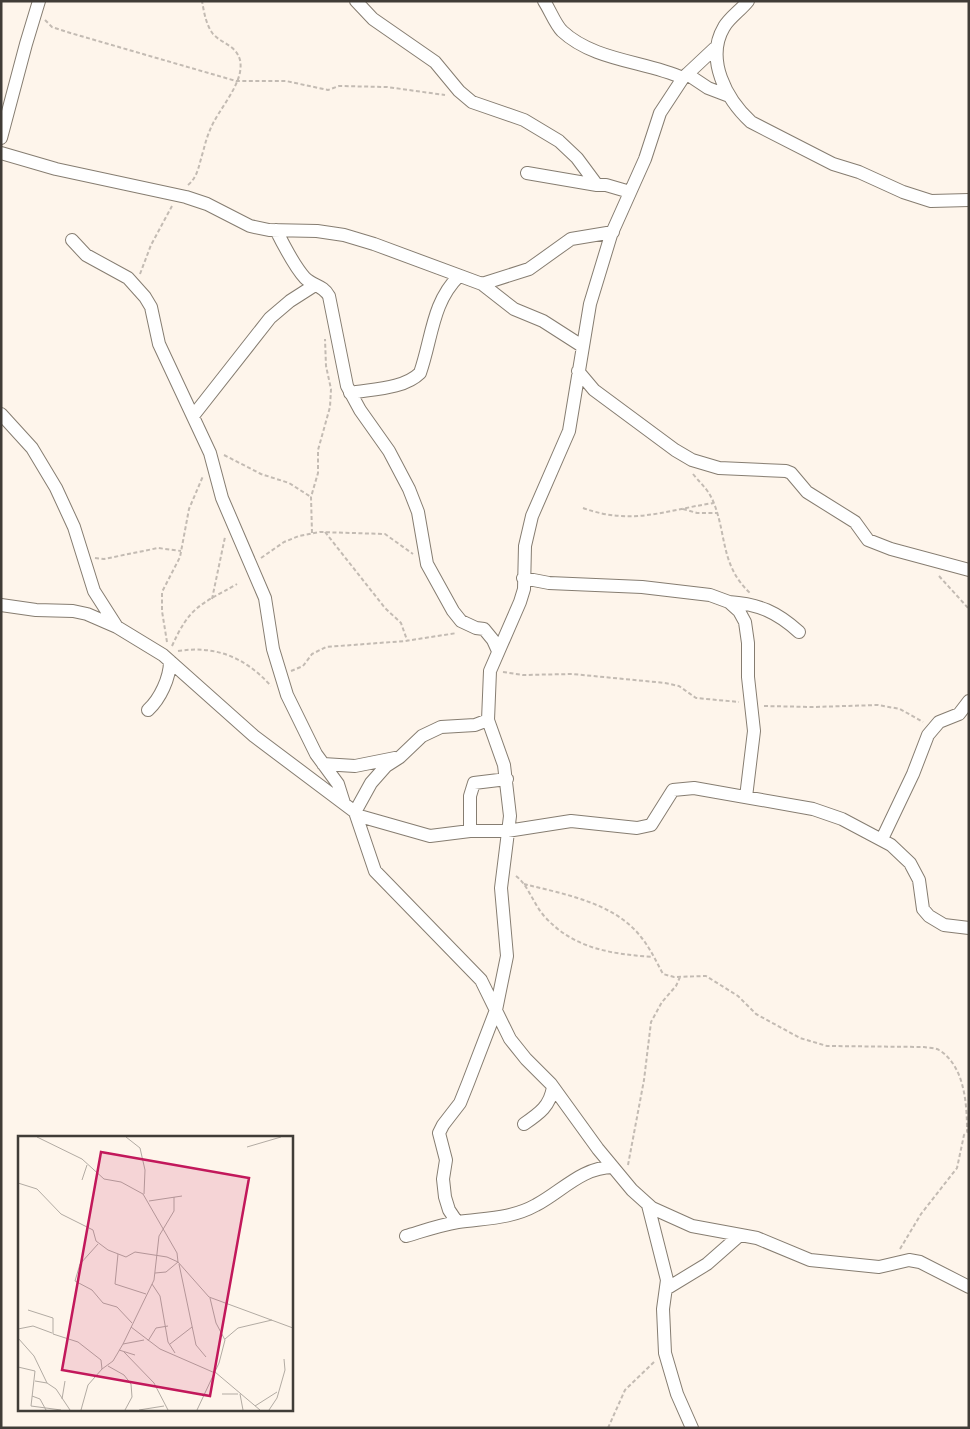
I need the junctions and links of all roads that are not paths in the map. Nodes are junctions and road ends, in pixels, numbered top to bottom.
1 (356, 1) edge
2 (544, 1) edge
3 (748, 1) edge
4 (39, 2) edge
5 (715, 48) junction
6 (685, 76) junction
7 (729, 96) junction
8 (1, 138) edge
9 (1, 152) edge
10 (527, 173) dead end
11 (597, 185) junction
12 (630, 192) junction
13 (969, 200) edge
14 (276, 230) junction
15 (612, 232) junction
16 (72, 240) dead end
17 (459, 276) junction
18 (482, 284) junction
19 (316, 285) junction
20 (582, 346) junction
21 (578, 371) junction
22 (350, 393) junction
23 (1, 414) edge
24 (193, 416) junction
25 (969, 570) edge
26 (523, 578) junction
27 (730, 602) junction
28 (1, 605) edge
29 (118, 627) junction
30 (799, 632) dead end
31 (498, 651) junction
32 (166, 658) junction
33 (969, 701) edge
34 (148, 710) dead end
35 (488, 720) junction
36 (400, 757) junction
37 (323, 764) junction
38 (507, 779) junction
39 (746, 798) junction
40 (344, 803) junction
41 (356, 814) junction
42 (470, 831) junction
43 (507, 831) junction
44 (882, 840) junction
45 (969, 928) edge
46 (496, 1010) junction
47 (553, 1086) junction
48 (524, 1124) dead end
49 (613, 1167) junction
50 (648, 1205) junction
51 (457, 1222) junction
52 (406, 1236) dead end
53 (740, 1236) junction
54 (969, 1287) edge
55 (666, 1289) junction
56 (692, 1428) edge

1 - 11 street
2 - 6 street
3 - 5 street
4 - 8 street
5 - 6 street
5 - 7 street
6 - 7 street
6 - 12 street
7 - 13 street
9 - 14 street
10 - 11 street
11 - 12 street
12 - 15 street
14 - 17 street
14 - 19 street
15 - 18 street
15 - 20 street
16 - 24 street
17 - 18 street
17 - 22 street
18 - 20 street
19 - 22 street
19 - 24 street
20 - 21 street
21 - 25 street
21 - 26 street
22 - 31 street
23 - 29 street
24 - 37 street
26 - 27 street
26 - 31 street
27 - 30 street
27 - 39 street
28 - 29 street
29 - 32 street
31 - 35 street
32 - 34 street
32 - 40 street
33 - 44 street
35 - 36 street
35 - 38 street
36 - 37 street
36 - 41 street
37 - 40 street
38 - 42 street
38 - 43 street
39 - 43 street
39 - 44 street
40 - 41 street
41 - 42 street
41 - 46 street
42 - 43 street
43 - 46 street
44 - 45 street
46 - 47 street
46 - 51 street
47 - 48 street
47 - 49 street
49 - 50 street
49 - 51 street
50 - 53 street
50 - 55 street
51 - 52 street
53 - 54 street
53 - 55 street
55 - 56 street

